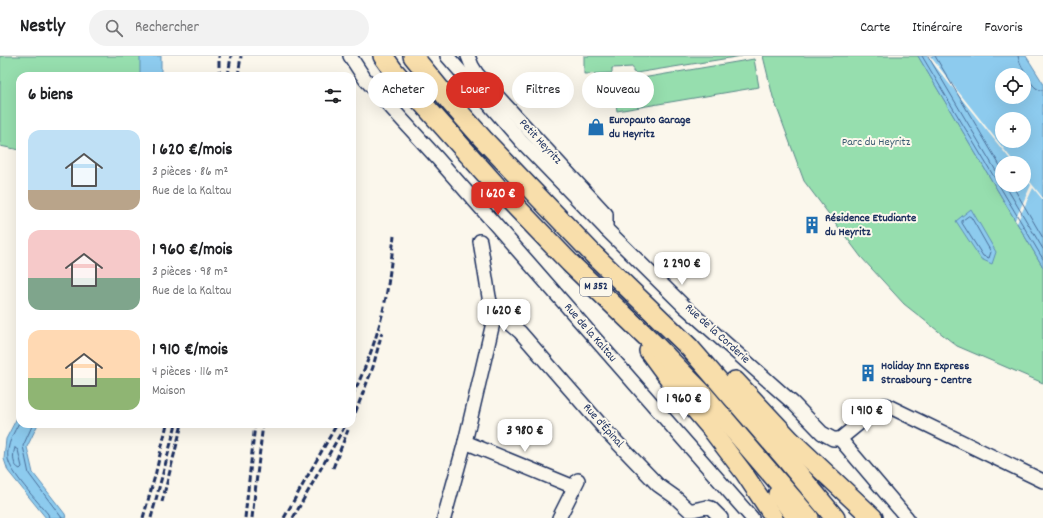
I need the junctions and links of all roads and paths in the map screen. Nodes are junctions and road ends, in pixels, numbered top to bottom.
1 (350, 56) edge
2 (413, 56) edge
3 (424, 56) edge
4 (447, 56) edge
5 (468, 56) edge
6 (378, 58) edge
7 (446, 94) edge
8 (446, 97) edge
9 (456, 108) edge
10 (606, 229) junction
11 (480, 241) dead end
12 (493, 315) junction
13 (689, 347) junction
14 (648, 351) junction
15 (840, 439) junction
16 (465, 442) junction
17 (1043, 480) edge
18 (694, 514) edge
19 (444, 518) edge
20 (559, 518) edge
21 (721, 518) edge
22 (752, 518) edge
23 (774, 518) edge
24 (796, 518) edge
25 (809, 518) edge
26 (835, 518) edge
27 (873, 518) edge
28 (907, 518) edge

1 - 22 street, Rue de la Kaltau
2 - 8 highway, M 352
3 - 7 main road
4 - 10 street, Rue de la Corderie
5 - 10 street, Petit Heyritz
6 - 14 main road
6 - 25 highway, M 352
9 - 13 highway, M 352
10 - 15 street, Rue de la Corderie
11 - 12 street
12 - 16 street
12 - 18 street, Rue d'Épinal
13 - 26 highway, M 352
13 - 27 highway
14 - 23 main road
14 - 24 main road
15 - 17 street
15 - 28 street
16 - 19 street
16 - 20 street
18 - 21 street, Rue d'Épinal

